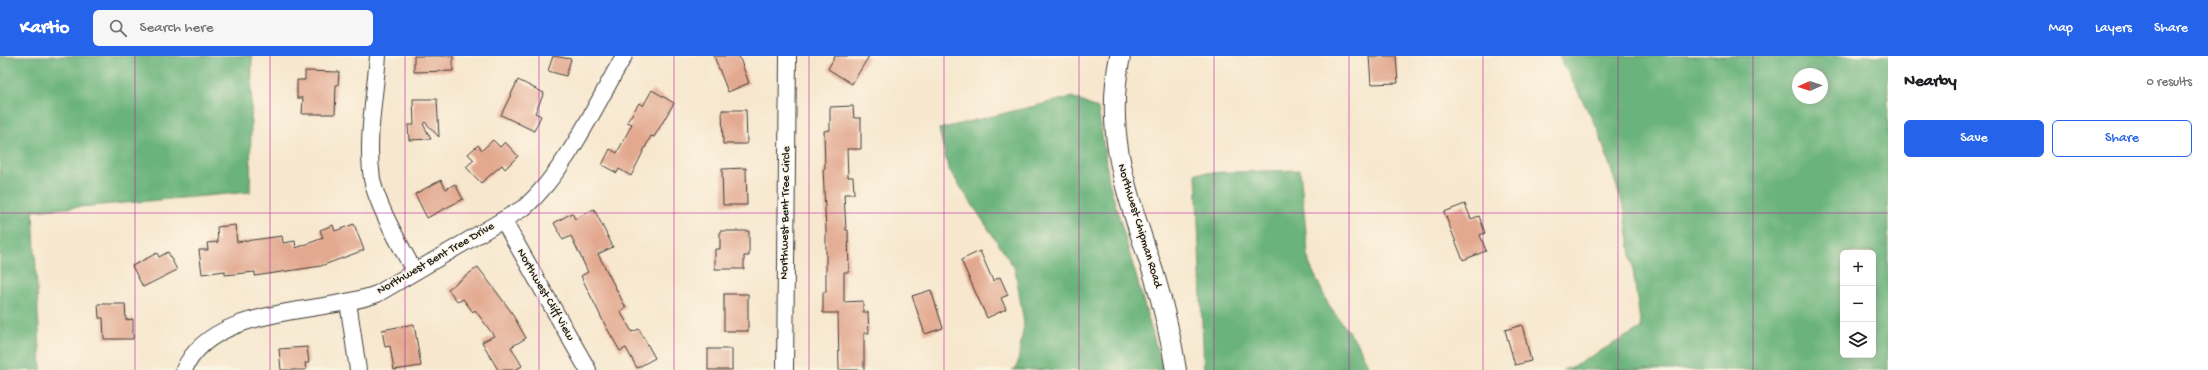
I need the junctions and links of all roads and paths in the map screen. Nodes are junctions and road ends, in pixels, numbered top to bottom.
1 (378, 56) edge
2 (624, 56) edge
3 (788, 56) edge
4 (1120, 56) edge
5 (503, 220) junction
6 (414, 271) junction
7 (348, 302) junction
8 (184, 370) edge
9 (358, 370) edge
10 (588, 370) edge
11 (785, 370) edge
12 (1176, 370) edge

1 - 6 street
2 - 5 street, Northwest Bent Tree Drive
3 - 11 street, Northwest Bent Tree Circle
4 - 12 main road, Northwest Chipman Road
5 - 6 street, Northwest Bent Tree Drive
5 - 10 street, Northwest Cliff View
6 - 7 street, Northwest Bent Tree Drive
7 - 8 street, Northwest Bent Tree Drive
7 - 9 street

